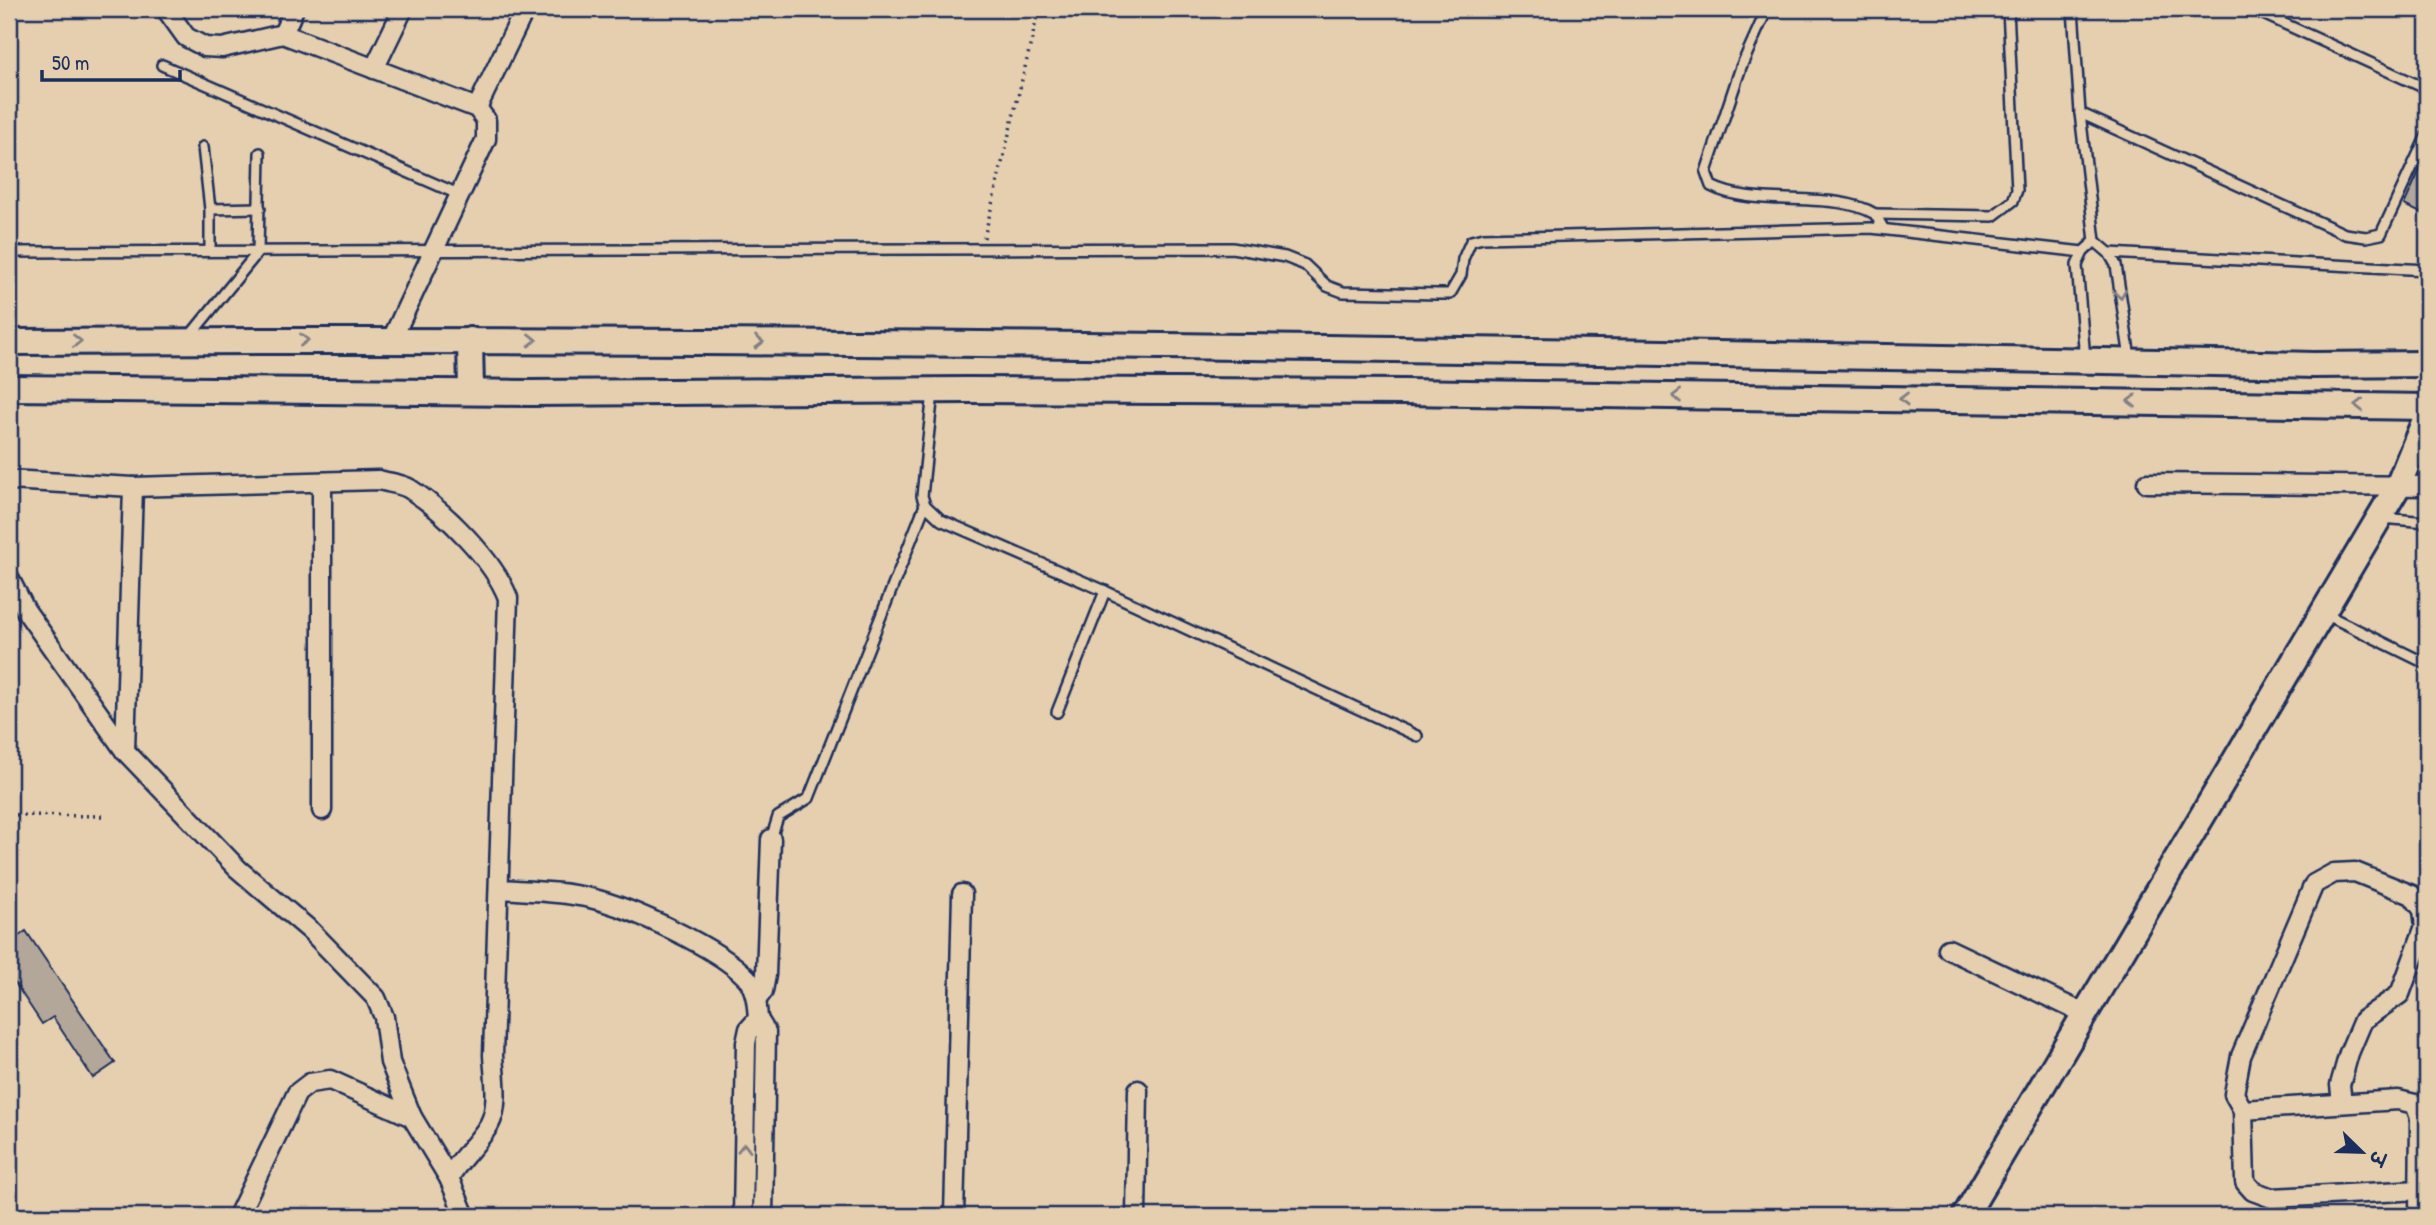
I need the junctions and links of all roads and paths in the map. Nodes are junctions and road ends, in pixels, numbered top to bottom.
1 (166, 9) edge
2 (293, 9) edge
3 (403, 9) edge
4 (525, 9) edge
5 (1039, 9) edge
6 (1768, 9) edge
7 (2008, 9) edge
8 (2073, 9) edge
9 (2252, 9) edge
10 (283, 34) junction
11 (162, 65) dead end
12 (374, 69) junction
13 (2427, 89) edge
14 (477, 108) junction
15 (2080, 113) junction
16 (2427, 135) edge
17 (203, 147) dead end
18 (260, 153) dead end
19 (458, 194) junction
20 (260, 208) junction
21 (210, 209) junction
22 (1875, 214) junction
23 (1883, 228) junction
24 (2095, 241) junction
25 (981, 248) junction
26 (433, 249) junction
27 (9, 251) edge
28 (210, 251) junction
29 (258, 252) junction
30 (2083, 252) junction
31 (2109, 253) junction
32 (2427, 270) edge
33 (392, 339) junction
34 (470, 340) junction
35 (186, 341) junction
36 (9, 342) edge
37 (2085, 361) junction
38 (2130, 362) junction
39 (2427, 364) edge
40 (9, 388) edge
41 (933, 390) junction
42 (471, 393) junction
43 (2427, 407) edge
44 (2427, 415) edge
45 (9, 480) edge
46 (322, 482) junction
47 (2147, 483) dead end
48 (133, 486) junction
49 (2398, 486) junction
50 (2427, 486) edge
51 (925, 505) junction
52 (2380, 517) junction
53 (2427, 522) edge
54 (9, 578) edge
55 (1105, 591) junction
56 (2323, 613) junction
57 (2427, 664) edge
58 (1058, 712) dead end
59 (1418, 736) dead end
60 (125, 751) junction
61 (323, 810) dead end
62 (9, 815) edge
63 (107, 817) dead end
64 (771, 839) joint
65 (499, 889) junction
66 (962, 894) dead end
67 (1948, 949) dead end
68 (757, 999) junction
69 (2085, 1014) junction
70 (758, 1018) junction
71 (1138, 1090) dead end
72 (2342, 1103) junction
73 (2243, 1110) junction
74 (412, 1117) junction
75 (449, 1178) junction
76 (2420, 1190) junction
77 (238, 1216) edge
78 (465, 1216) edge
79 (743, 1216) edge
80 (763, 1216) edge
81 (954, 1216) edge
82 (1136, 1216) edge
83 (1965, 1216) edge
84 (2419, 1216) edge

1 - 10 street
2 - 10 street
3 - 12 street
4 - 14 street
5 - 25 path
6 - 22 lane
7 - 22 lane
8 - 15 lane
9 - 13 lane
10 - 12 street
11 - 19 lane
12 - 14 street
14 - 19 street
15 - 16 lane
15 - 24 lane
17 - 21 lane
18 - 20 lane
19 - 26 street
20 - 21 lane
20 - 29 lane
21 - 28 lane
22 - 23 lane
23 - 25 lane
23 - 30 lane
24 - 30 lane
24 - 31 lane
25 - 26 lane
26 - 29 lane
26 - 33 street
27 - 28 lane
28 - 29 lane
29 - 35 lane
30 - 37 lane
31 - 32 lane
31 -> 38 lane
33 - 34 street
35 -> 33 street
34 -> 37 street
34 - 42 street
36 -> 35 street
37 - 38 street
38 - 39 street
40 - 42 street
41 - 42 street
43 -> 41 street
41 - 51 lane
44 - 49 street
45 - 48 street
46 - 48 street
46 - 61 street
46 - 65 street
47 - 49 street
48 - 60 street
49 - 50 street
49 - 52 street
51 - 55 lane
51 - 64 lane
52 - 53 lane
52 - 56 street
54 - 60 street
55 - 58 lane
55 - 59 lane
56 - 57 lane
56 - 69 street
60 - 74 street
62 - 63 path
64 - 68 street
65 - 68 street
65 - 75 street
66 - 81 street
67 - 69 street
68 - 70 street
69 - 83 street
79 -> 70 street
70 - 80 street
71 - 82 street
72 - 73 street
72 - 73 street
72 - 76 street
73 - 76 street
74 - 75 street
74 - 77 street
75 - 78 street
76 - 84 street

